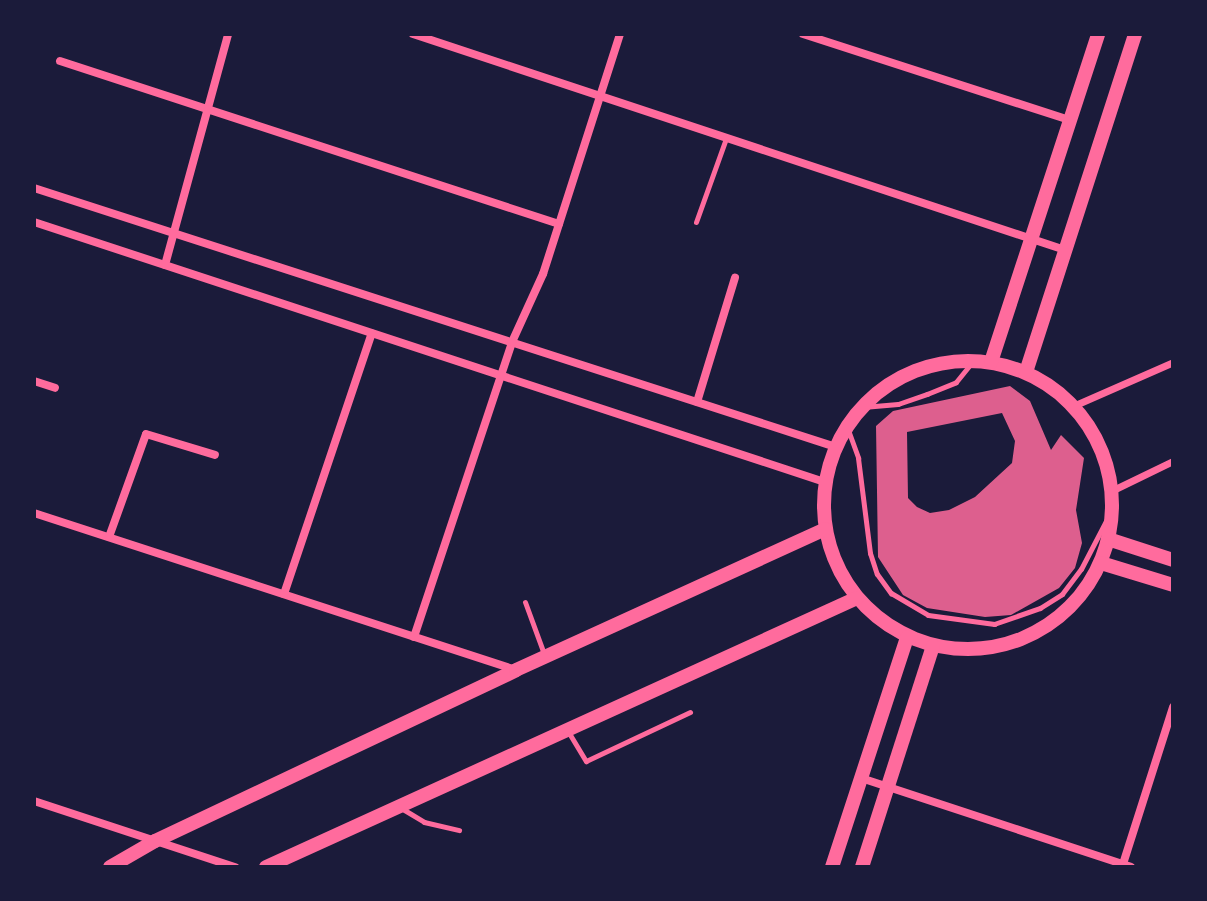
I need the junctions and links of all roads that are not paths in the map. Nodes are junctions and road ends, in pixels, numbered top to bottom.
1 (228, 34) edge
2 (413, 34) edge
3 (620, 34) edge
4 (803, 34) edge
5 (1098, 34) edge
6 (1135, 34) edge
7 (60, 61) dead end
8 (600, 98) junction
9 (208, 110) junction
10 (1069, 120) junction
11 (725, 141) junction
12 (34, 188) edge
13 (34, 222) edge
14 (696, 222) dead end
15 (559, 224) junction
16 (173, 236) junction
17 (1030, 240) junction
18 (1065, 250) junction
19 (165, 265) junction
20 (735, 278) dead end
21 (372, 333) junction
22 (512, 342) junction
23 (973, 361) junction
24 (991, 362) junction
25 (1173, 362) edge
26 (1026, 372) junction
27 (502, 376) junction
28 (34, 381) edge
29 (55, 388) dead end
30 (697, 402) junction
31 (1073, 406) junction
32 (863, 407) junction
33 (847, 427) junction
34 (836, 447) junction
35 (215, 455) dead end
36 (1173, 461) edge
37 (825, 482) junction
38 (1111, 491) junction
39 (34, 513) edge
40 (1109, 515) junction
41 (825, 529) junction
42 (109, 537) junction
43 (1108, 539) junction
44 (1173, 560) edge
45 (1101, 563) junction
46 (1173, 585) edge
47 (284, 594) junction
48 (857, 598) junction
49 (525, 602) dead end
50 (414, 637) junction
51 (907, 637) junction
52 (933, 646) junction
53 (545, 656) junction
54 (516, 670) junction
55 (1173, 707) edge
56 (690, 712) dead end
57 (567, 728) junction
58 (1169, 737) edge
59 (861, 778) junction
60 (888, 787) junction
61 (34, 801) edge
62 (398, 805) junction
63 (459, 830) dead end
64 (155, 841) junction
65 (1127, 866) edge
66 (110, 867) edge
67 (235, 867) edge
68 (266, 867) edge
69 (832, 867) edge
70 (862, 867) edge

1 - 9 street
2 - 8 street
3 - 8 street
4 - 10 street
5 - 10 street
6 - 18 street
7 - 9 street
8 - 11 street
8 - 15 street
9 - 15 street
9 - 16 street
10 - 17 street
11 - 14 lane
11 - 17 street
12 - 16 street
13 - 19 street
15 - 22 street
16 - 19 street
16 - 22 street
17 - 18 street
17 - 24 street
18 - 26 street
19 - 21 street
20 - 30 street
21 - 27 street
21 - 47 street
22 - 27 street
22 - 30 street
23 - 24 street
23 - 32 street
23 - 32 lane
24 - 26 street
25 - 31 street
26 - 31 street
27 - 37 street
27 - 50 street
28 - 29 street
30 - 34 street
31 - 38 street
32 - 33 street
33 - 34 street
33 - 40 lane
34 - 37 street
35 - 42 street
36 - 38 street
37 - 41 street
38 - 40 street
39 - 42 street
40 - 43 street
41 - 48 street
41 - 53 street
42 - 47 street
43 - 44 street
43 - 45 street
45 - 46 street
45 - 52 street
47 - 50 street
48 - 51 street
48 - 57 street
49 - 53 lane
50 - 54 street
51 - 52 street
51 - 59 street
52 - 60 street
53 - 54 street
54 - 64 street
55 - 58 street
56 - 57 lane
57 - 62 street
58 - 65 street
59 - 60 street
59 - 69 street
60 - 65 street
60 - 70 street
61 - 64 street
62 - 63 lane
62 - 68 street
64 - 66 street
64 - 67 street

